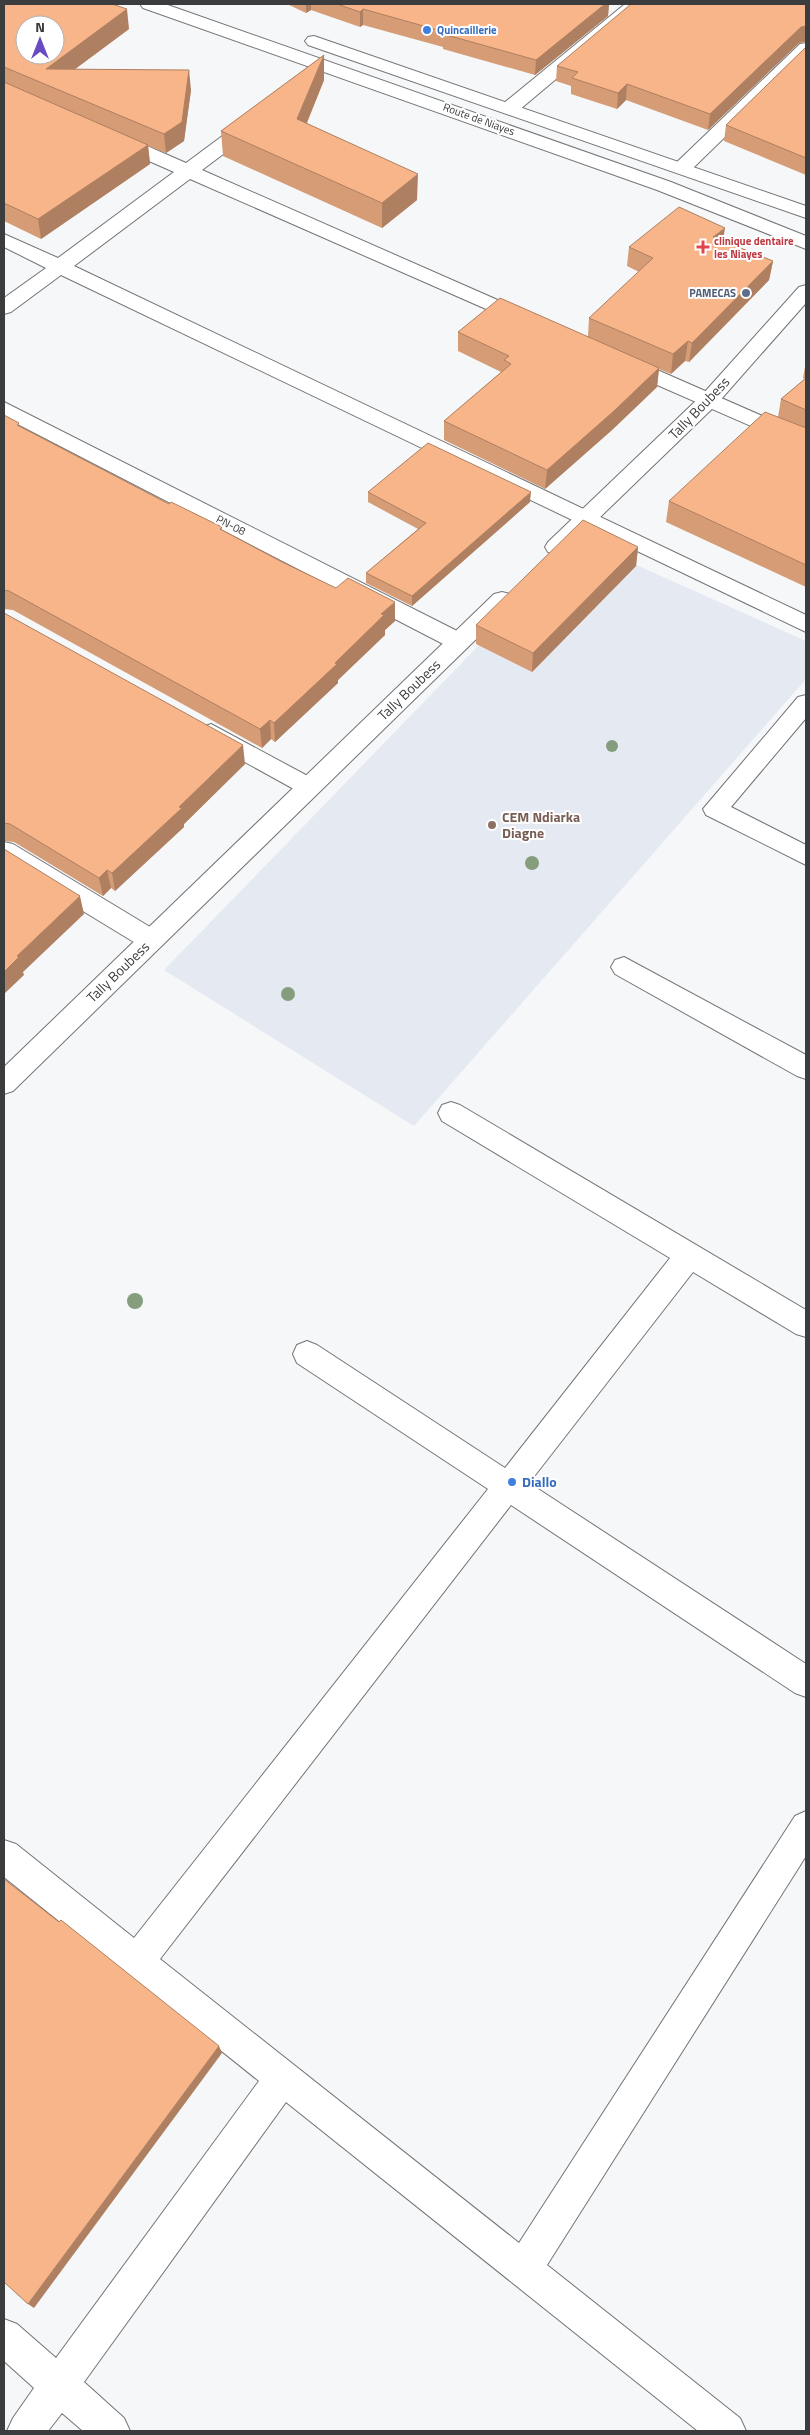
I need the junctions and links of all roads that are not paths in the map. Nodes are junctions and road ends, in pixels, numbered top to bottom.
1 (149, 4) edge
2 (607, 7) dead end
3 (631, 8) edge
4 (298, 35) dead end
5 (806, 48) edge
6 (329, 66) junction
7 (314, 77) edge
8 (511, 107) junction
9 (266, 112) edge
10 (100, 133) edge
11 (683, 167) junction
12 (188, 171) junction
13 (806, 212) edge
14 (4, 240) edge
15 (806, 243) edge
16 (60, 267) junction
17 (806, 290) edge
18 (4, 308) edge
19 (544, 328) edge
20 (608, 356) edge
21 (709, 400) junction
22 (4, 409) edge
23 (806, 443) edge
24 (586, 518) junction
25 (541, 562) edge
26 (521, 582) edge
27 (806, 624) edge
28 (459, 642) junction
29 (806, 703) edge
30 (196, 724) edge
31 (309, 787) junction
32 (4, 851) edge
33 (806, 856) edge
34 (152, 940) junction
35 (624, 967) dead end
36 (806, 1068) edge
37 (4, 1083) edge
38 (451, 1113) dead end
39 (688, 1255) junction
40 (806, 1325) edge
41 (307, 1354) dead end
42 (508, 1486) junction
43 (806, 1682) edge
44 (806, 1828) edge
45 (4, 1856) edge
46 (136, 1962) junction
47 (282, 2078) junction
48 (523, 2269) junction
49 (4, 2337) edge
50 (59, 2386) junction
51 (26, 2431) edge
52 (111, 2431) edge
53 (727, 2431) edge

1 - 6 street, Route de Niayes
2 - 3 street
3 - 8 street
4 - 8 street, Route de Niayes
5 - 11 street
6 - 7 street
6 - 15 street, Route de Niayes
8 - 11 street, Route de Niayes
9 - 12 street
10 - 12 street
11 - 13 street, Route de Niayes
12 - 16 street
12 - 19 street
14 - 16 street
16 - 18 street
16 - 24 street
17 - 21 street, Tally Boubess
20 - 21 street
21 - 23 street
21 - 24 street, Tally Boubess
22 - 28 street, PN-08
24 - 25 street, Tally Boubess
24 - 27 street
26 - 28 street, Tally Boubess
28 - 31 street, Tally Boubess
29 - 33 street
30 - 31 street
31 - 34 street, Tally Boubess
32 - 34 street
34 - 37 street, Tally Boubess
35 - 36 street
38 - 39 street
39 - 40 street
39 - 42 street
41 - 42 street
42 - 43 street
42 - 46 street
44 - 48 street
45 - 46 street
46 - 47 street
47 - 48 street
47 - 50 street
48 - 53 street
49 - 50 street
50 - 51 street
50 - 52 street

